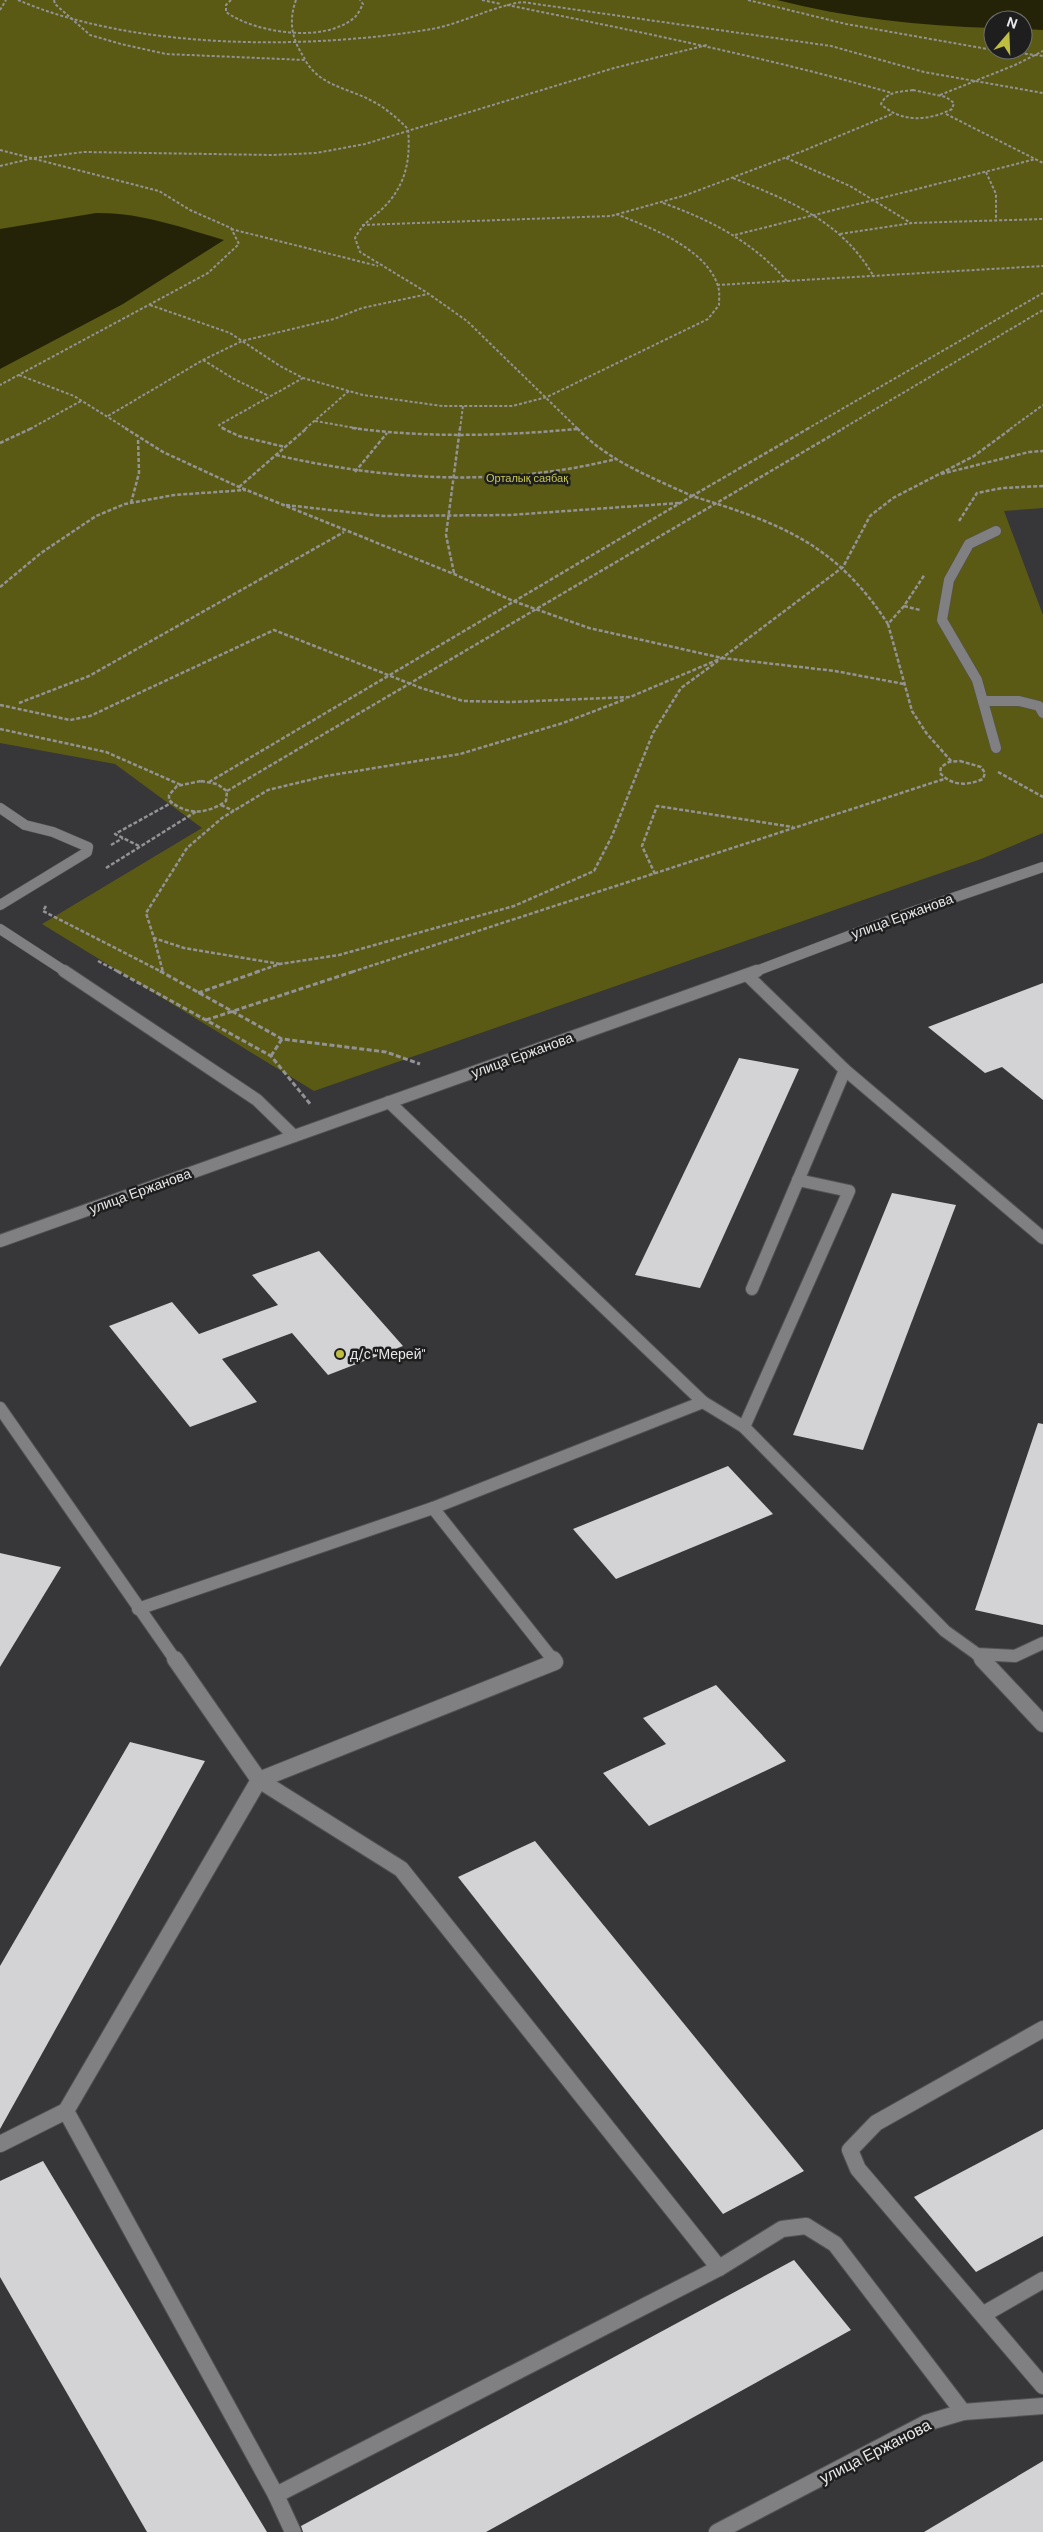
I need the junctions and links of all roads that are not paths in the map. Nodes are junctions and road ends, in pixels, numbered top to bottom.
1 (996, 531) dead end
2 (983, 701) junction
3 (1043, 713) edge
4 (996, 748) dead end
5 (0, 808) edge
6 (1043, 867) edge
7 (0, 905) edge
8 (0, 929) edge
9 (747, 975) junction
10 (845, 1070) junction
11 (389, 1102) junction
12 (294, 1136) junction
13 (798, 1180) junction
14 (1043, 1238) edge
15 (0, 1241) edge
16 (752, 1289) dead end
17 (703, 1402) junction
18 (0, 1408) edge
19 (744, 1427) junction
20 (433, 1508) junction
21 (138, 1609) junction
22 (1043, 1643) edge
23 (977, 1654) junction
24 (1043, 1724) edge
25 (259, 1780) junction
26 (1043, 2028) edge
27 (66, 2111) junction
28 (0, 2144) edge
29 (719, 2268) junction
30 (1043, 2280) edge
31 (984, 2314) junction
32 (1043, 2386) edge
33 (1043, 2406) edge
34 (962, 2412) junction
35 (276, 2495) junction
36 (294, 2532) edge
37 (717, 2532) edge

1 - 2 street
2 - 3 street
2 - 4 street
5 - 7 street
6 - 9 street, улица Ержанова
8 - 12 street
9 - 10 street
9 - 11 street, улица Ержанова
10 - 13 street
10 - 14 street
11 - 12 street, улица Ержанова
11 - 17 street
12 - 15 street, улица Ержанова
13 - 16 street
13 - 19 street
17 - 19 street
17 - 20 street
18 - 21 street
19 - 23 street
20 - 21 street
20 - 25 street
21 - 25 street
22 - 23 street
23 - 24 street
25 - 27 street
25 - 29 street
26 - 31 street
27 - 28 street
27 - 35 street
29 - 34 street
29 - 35 street
30 - 31 street
31 - 32 street
33 - 34 street, улица Ержанова
34 - 37 street, улица Ержанова
35 - 36 street

